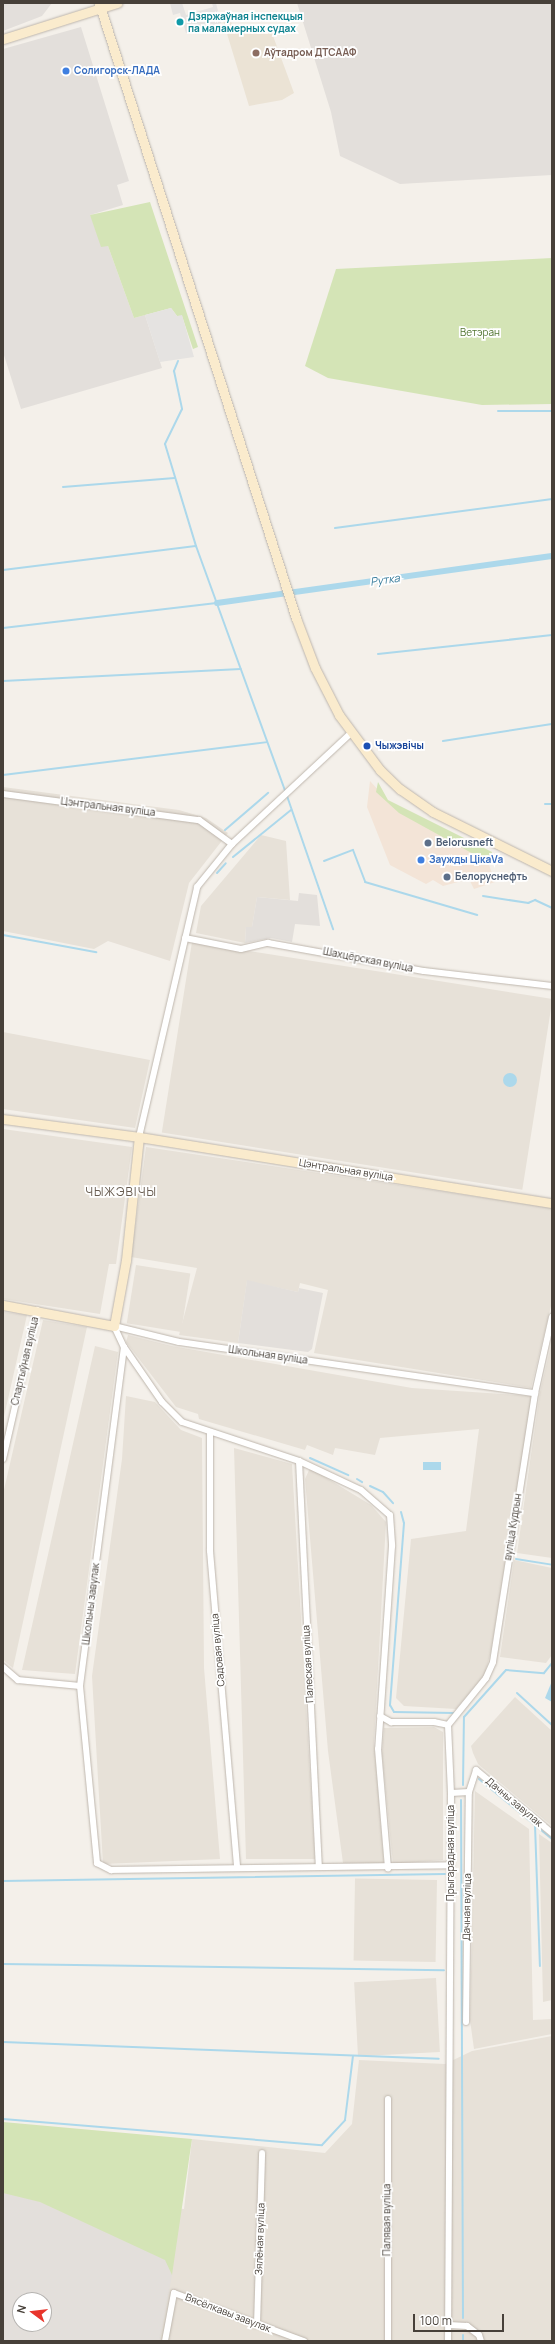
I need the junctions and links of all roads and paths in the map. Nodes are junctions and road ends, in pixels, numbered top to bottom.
1 (117, 3) edge
2 (98, 5) edge
3 (3, 39) edge
4 (351, 733) junction
5 (3, 794) edge
6 (232, 844) junction
7 (552, 871) edge
8 (185, 938) junction
9 (552, 986) edge
10 (3, 1119) edge
11 (140, 1137) junction
12 (552, 1203) edge
13 (3, 1305) edge
14 (37, 1310) junction
15 (552, 1317) edge
16 (114, 1326) junction
17 (124, 1347) junction
18 (535, 1393) junction
19 (210, 1433) junction
20 (3, 1459) edge
21 (298, 1461) junction
22 (3, 1667) edge
23 (80, 1686) junction
24 (380, 1716) junction
25 (448, 1726) junction
26 (476, 1770) joint
27 (469, 1792) junction
28 (451, 1793) junction
29 (552, 1833) edge
30 (451, 1865) junction
31 (236, 1866) junction
32 (319, 1867) junction
33 (388, 1869) junction
34 (466, 2022) dead end
35 (388, 2099) dead end
36 (262, 2153) dead end
37 (257, 2325) junction
38 (448, 2325) junction
39 (164, 2341) edge
40 (304, 2341) edge
41 (388, 2341) edge
42 (448, 2341) edge
43 (481, 2341) edge

1 - 2 main road
2 - 3 main road
2 - 4 main road
4 - 6 street
4 - 7 main road
5 - 6 street, Цэнтральная вуліца
6 - 8 street
8 - 9 street, Шахцёрская вуліца
8 - 11 street
10 - 11 main road, Цэнтральная вуліца
11 - 12 main road, Цэнтральная вуліца
11 - 16 main road
13 - 14 main road, Школьная вуліца
14 - 16 main road, Школьная вуліца
14 - 20 street, Спартыўная вуліца
15 - 18 street, вуліца Кудрын
16 - 17 street
16 - 18 street, Школьная вуліца
17 - 19 street
17 - 23 street, Школьны завулак
18 - 25 street, вуліца Кудрын
19 - 21 street
19 - 31 street, Садовая вуліца
21 - 24 street
21 - 32 street, Палеская вуліца
22 - 23 street
23 - 31 street, Школьны завулак
24 - 25 street
24 - 33 street
25 - 28 street, Прыгарадная вуліца
26 - 27 street, Дачная вуліца
26 - 29 street, Дачны завулак
27 - 28 street
27 - 34 street, Дачная вуліца
28 - 30 street, Прыгарадная вуліца
30 - 33 street
30 - 38 street, Прыгарадная вуліца
31 - 32 street
32 - 33 street
35 - 41 street, Палявая вуліца
36 - 37 street, Зялёная вуліца
37 - 39 street, Вясёлкавы завулак
37 - 40 street, Вясёлкавы завулак
38 - 42 street
38 - 43 street

